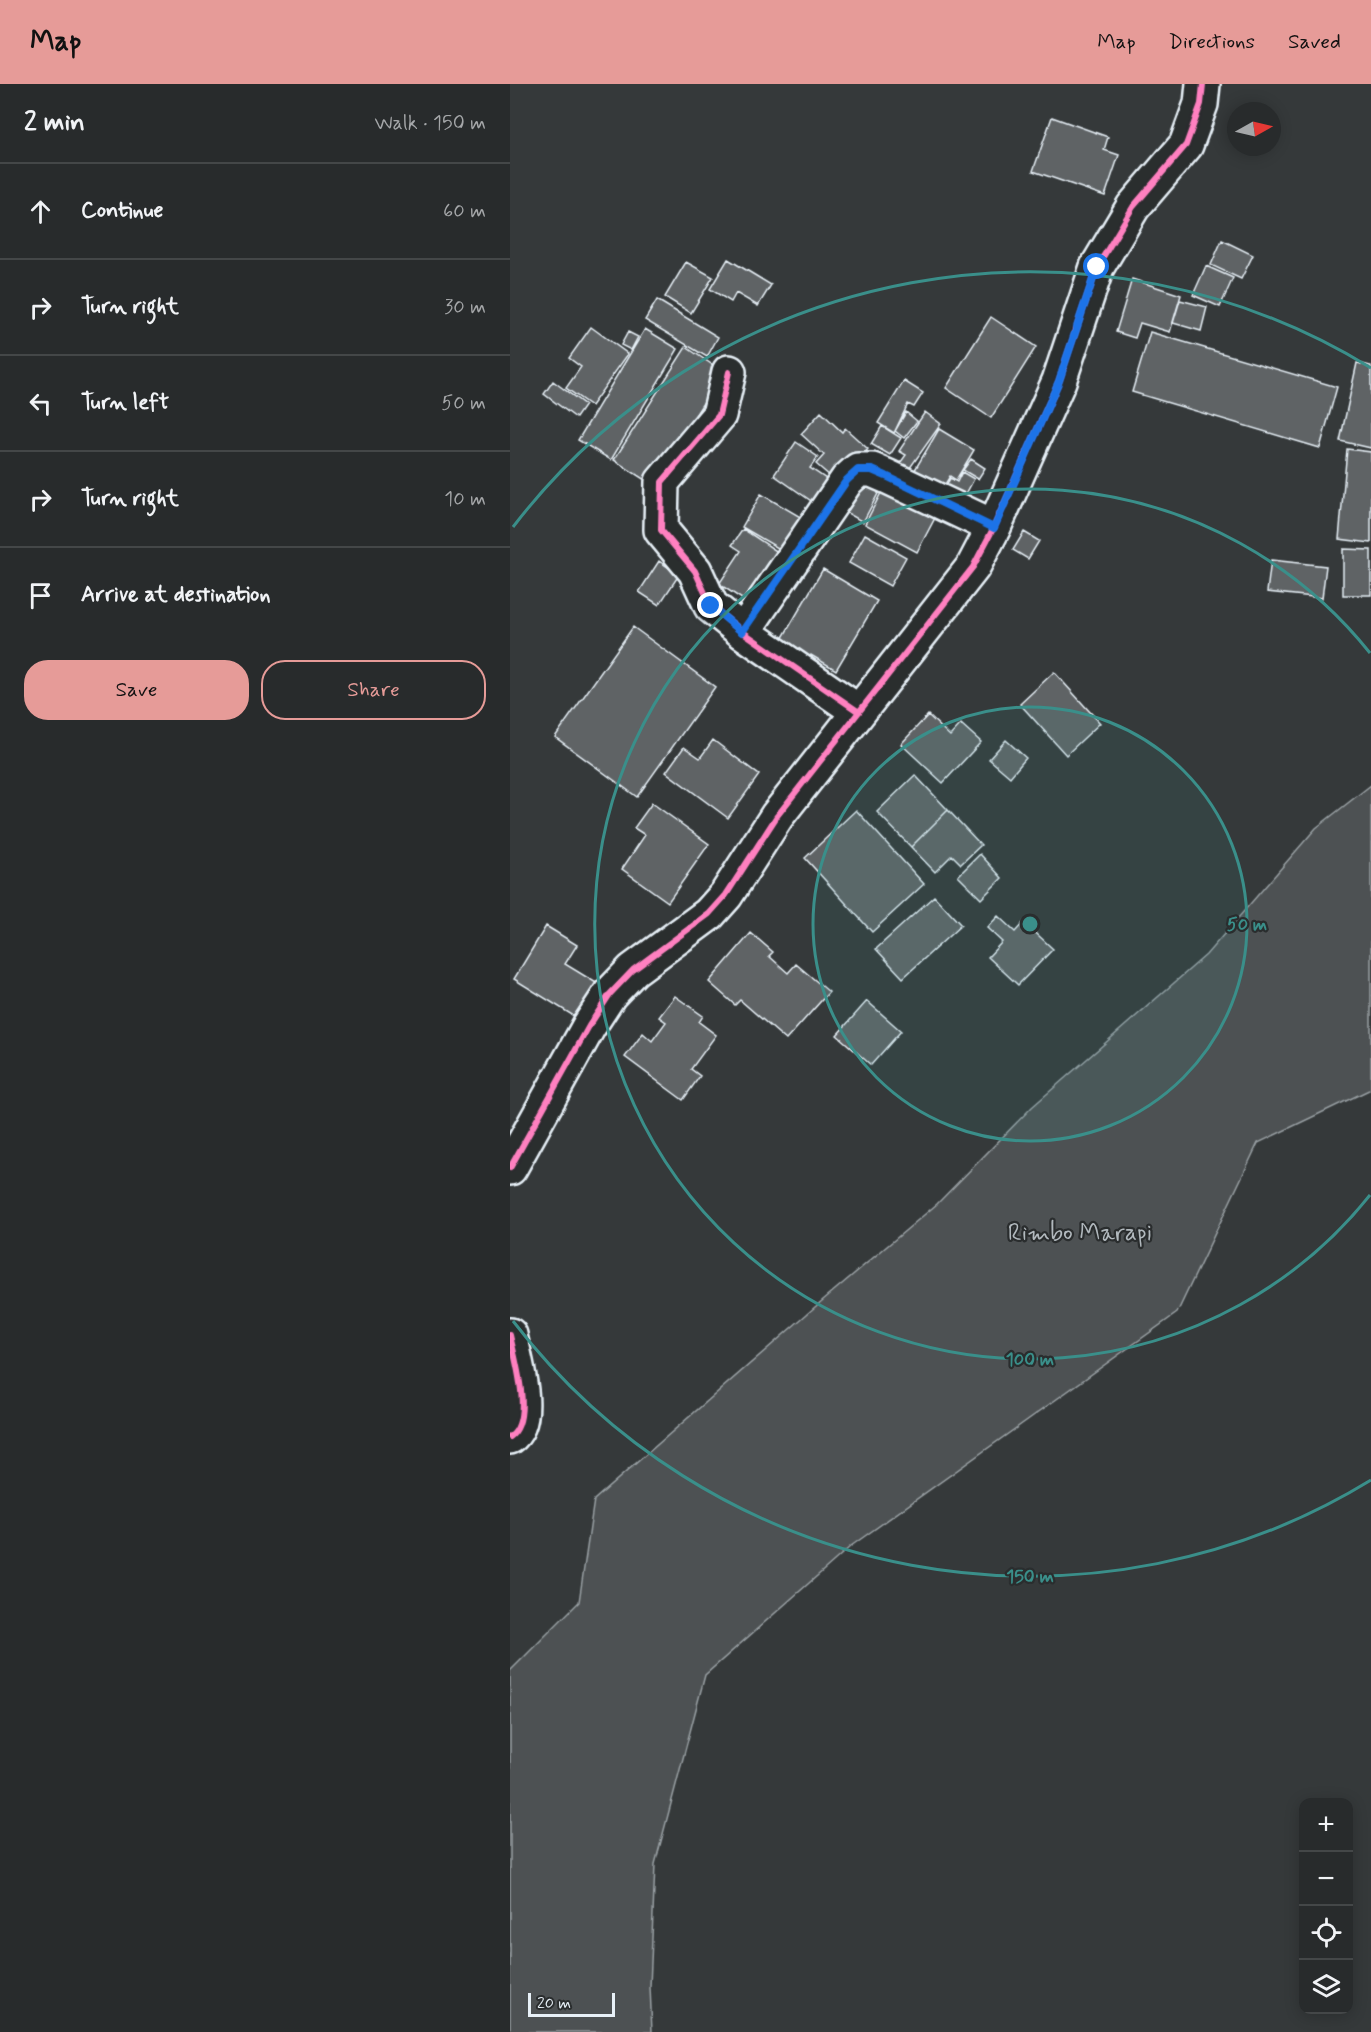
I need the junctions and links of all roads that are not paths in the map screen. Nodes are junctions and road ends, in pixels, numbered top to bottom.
1 (1203, 84) edge
2 (729, 372) dead end
3 (994, 528) junction
4 (742, 632) junction
5 (859, 712) junction
6 (510, 1168) edge
7 (510, 1335) edge
8 (510, 1437) edge

1 - 3 street
2 - 4 street
3 - 4 street
3 - 5 street
4 - 5 street
5 - 6 street
7 - 8 street

